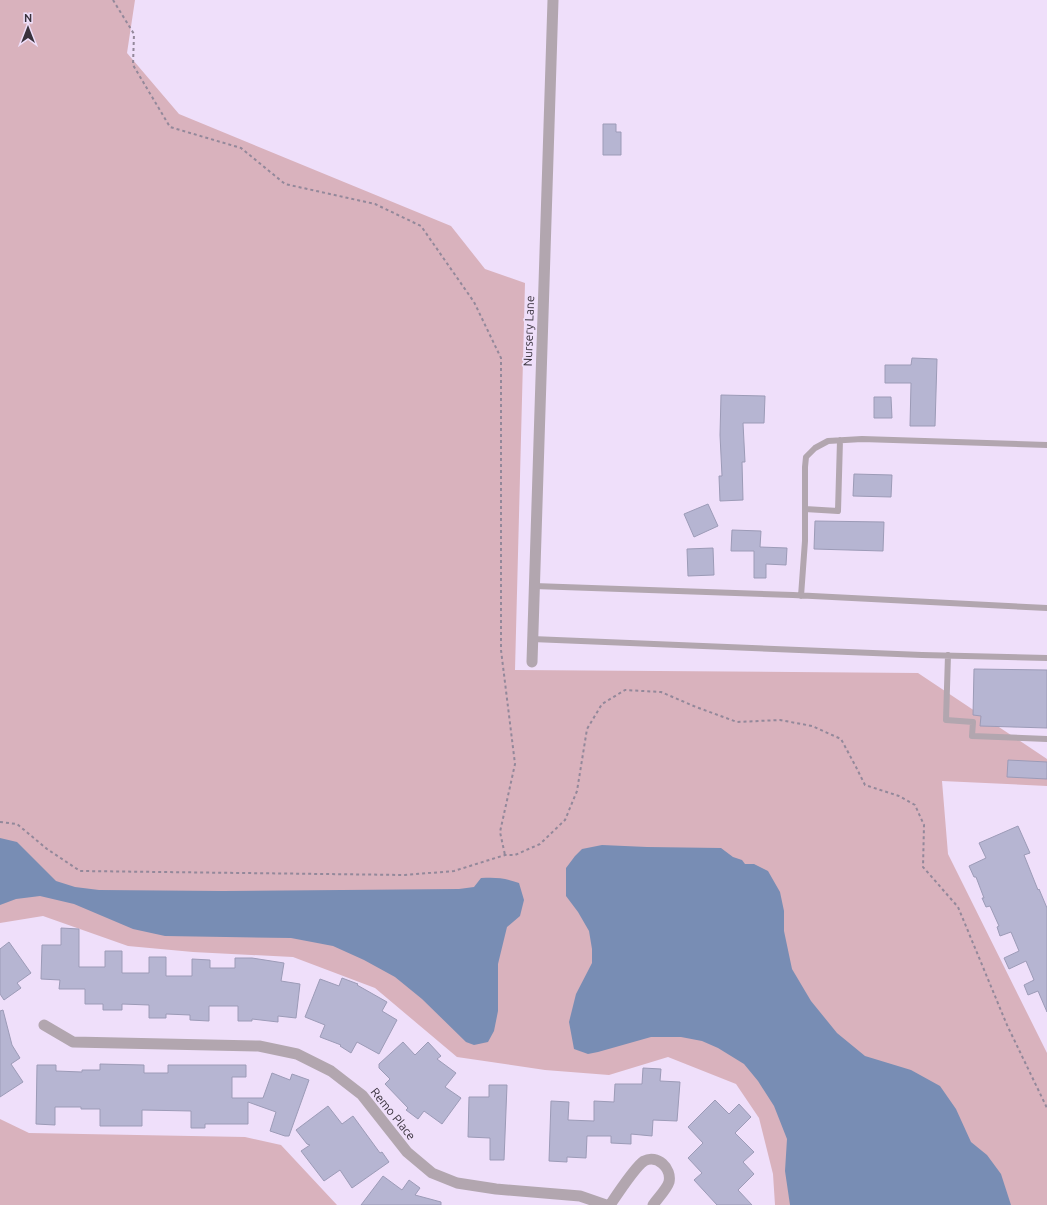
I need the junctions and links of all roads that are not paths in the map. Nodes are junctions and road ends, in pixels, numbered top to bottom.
1 (553, 0) edge
2 (840, 440) junction
3 (1047, 445) edge
4 (805, 509) junction
5 (534, 586) junction
6 (800, 596) junction
7 (1047, 608) edge
8 (532, 639) junction
9 (948, 656) junction
10 (1047, 658) edge
11 (532, 662) dead end
12 (1047, 740) edge
13 (44, 1025) dead end
14 (606, 1205) edge
15 (610, 1205) edge
16 (653, 1205) edge

1 - 5 street, Nursery Lane
2 - 3 lane
2 - 4 lane
2 - 4 lane
4 - 6 lane
5 - 6 lane
5 - 8 street, Nursery Lane
6 - 7 lane
8 - 9 lane
8 - 11 street, Nursery Lane
9 - 10 lane
9 - 12 lane
13 - 14 street, Remo Place
15 - 16 street

